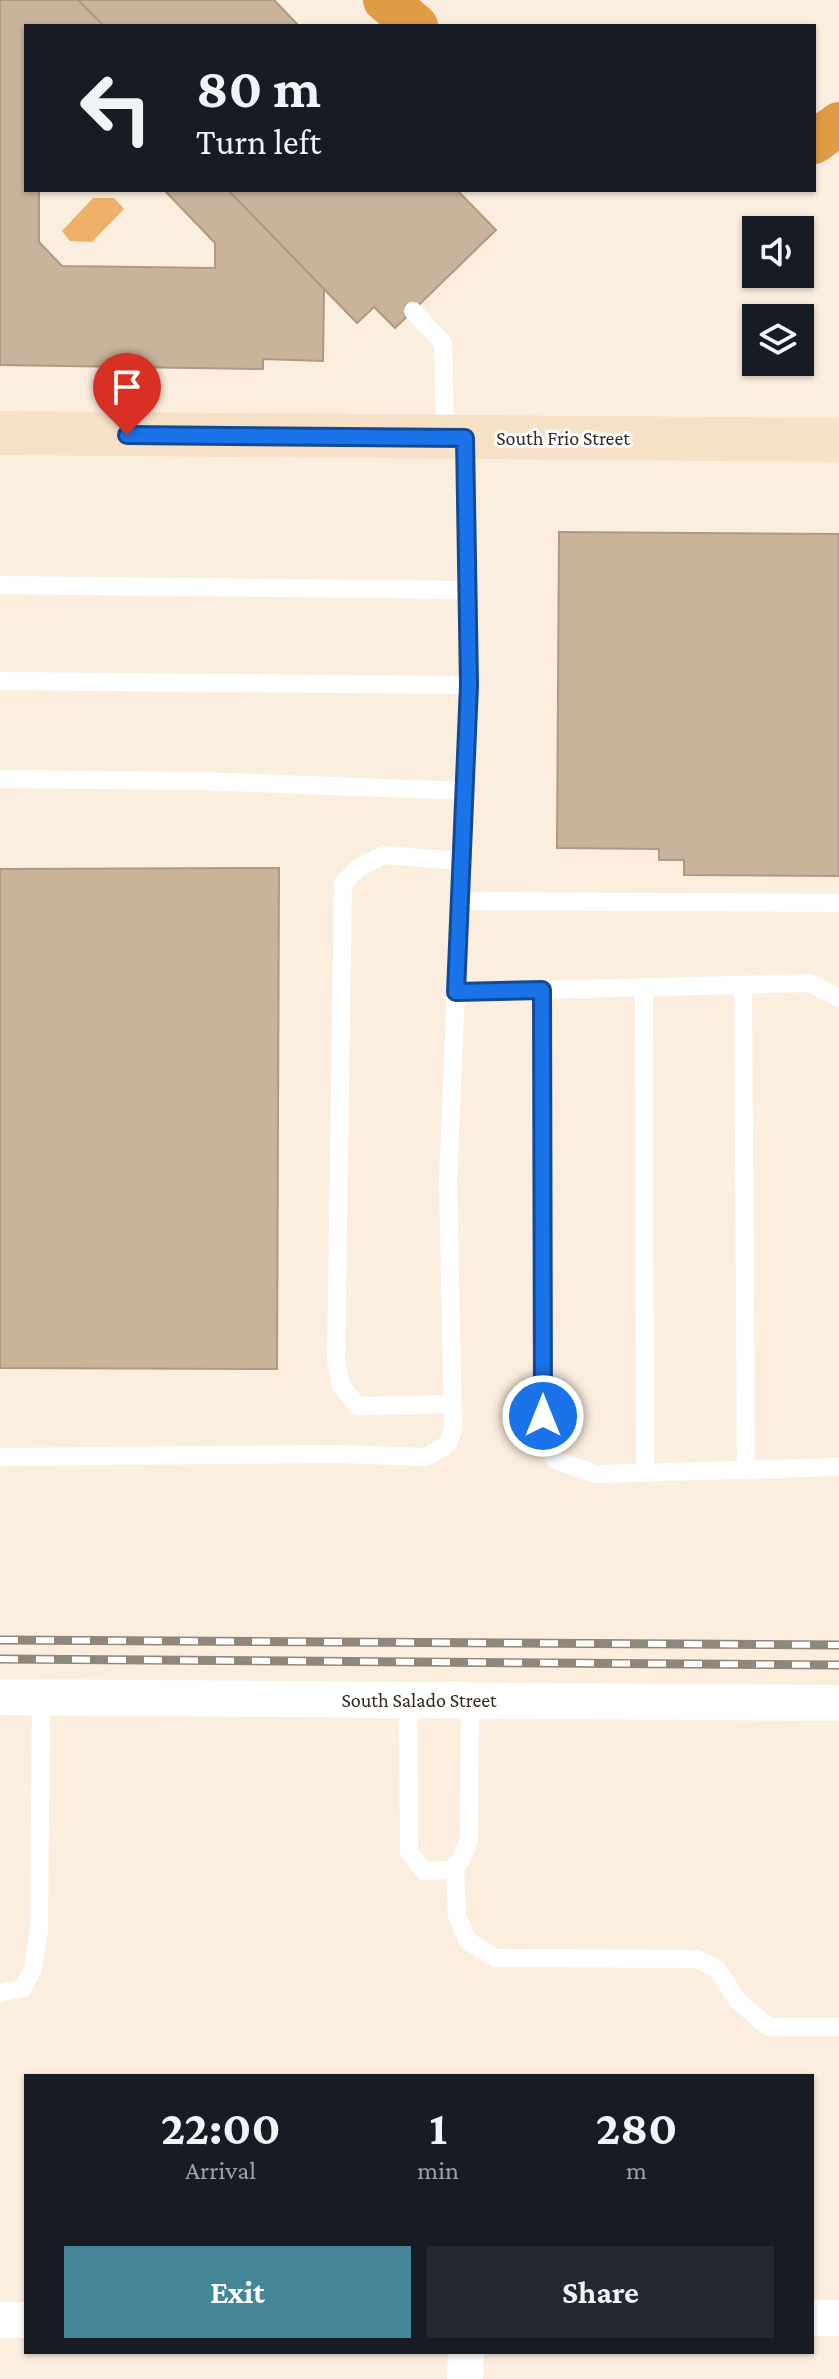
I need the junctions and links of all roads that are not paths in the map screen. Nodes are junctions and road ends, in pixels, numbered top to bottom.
1 (385, 0) edge
2 (414, 24) edge
3 (839, 124) edge
4 (816, 141) edge
5 (413, 311) dead end
6 (0, 433) edge
7 (455, 438) junction
8 (839, 440) edge
9 (0, 585) edge
10 (467, 590) junction
11 (0, 681) edge
12 (469, 685) junction
13 (0, 779) edge
14 (464, 791) junction
15 (462, 861) junction
16 (460, 901) junction
17 (839, 903) edge
18 (743, 985) junction
19 (644, 987) junction
20 (542, 990) junction
21 (456, 992) junction
22 (839, 998) edge
23 (453, 1404) junction
24 (0, 1457) edge
25 (839, 1467) edge
26 (746, 1470) junction
27 (645, 1472) junction
28 (0, 1697) edge
29 (41, 1697) junction
30 (408, 1700) junction
31 (470, 1700) junction
32 (839, 1703) edge
33 (455, 1865) junction
34 (0, 1993) edge
35 (839, 2027) edge
36 (814, 2318) edge
37 (839, 2318) edge
38 (0, 2320) edge
39 (24, 2320) edge
40 (466, 2354) edge
41 (465, 2379) edge

1 - 2 highway
3 - 4 highway
5 - 7 lane
6 - 7 main road, South Frio Street
7 - 8 main road, South Frio Street
7 - 10 lane
9 - 10 lane
10 - 12 lane
11 - 12 lane
12 - 14 lane
13 - 14 lane
14 - 15 lane
15 - 16 lane
15 - 23 lane
16 - 17 lane
16 - 21 lane
18 - 19 lane
18 - 22 lane
18 - 26 lane
19 - 20 lane
19 - 27 lane
20 - 21 lane
20 - 27 lane
21 - 23 lane
23 - 24 lane
25 - 26 lane
26 - 27 lane
28 - 29 street, South Salado Street
29 - 30 street, South Salado Street
29 - 34 lane
30 - 31 street, South Salado Street
30 - 33 lane
31 - 32 street, South Salado Street
31 - 33 lane
33 - 35 lane
36 - 37 street
38 - 39 street
40 - 41 street

